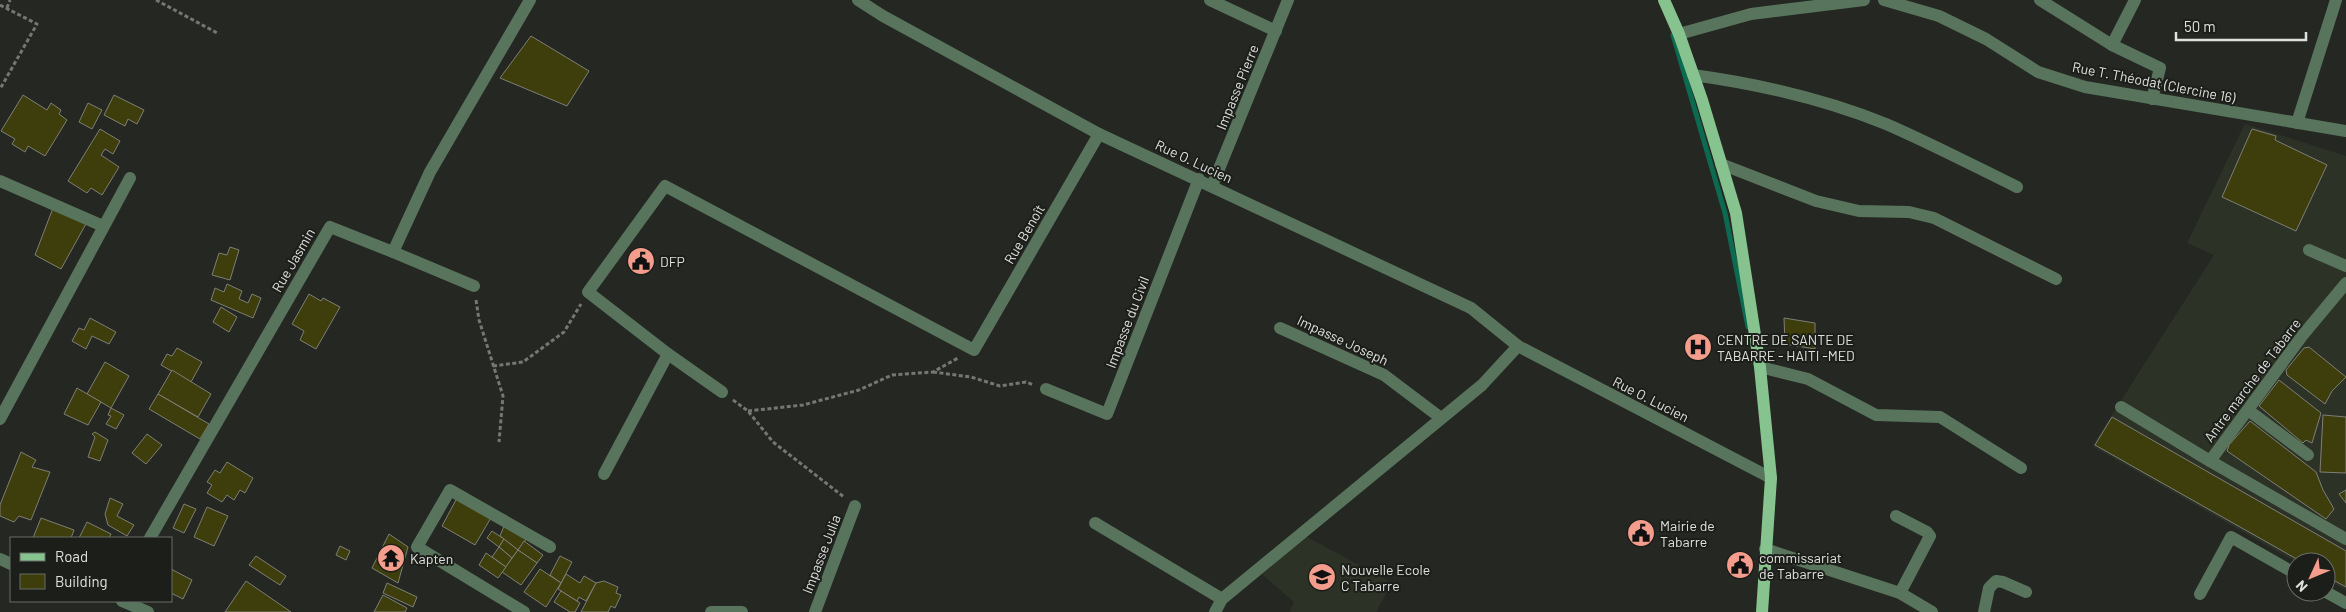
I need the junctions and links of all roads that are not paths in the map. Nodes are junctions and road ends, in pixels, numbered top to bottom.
1 (530, 0) edge
2 (858, 0) edge
3 (1210, 0) edge
4 (1288, 0) edge
5 (1664, 0) edge
6 (1864, 0) edge
7 (1884, 0) edge
8 (2040, 0) edge
9 (2135, 0) edge
10 (2336, 0) edge
11 (1276, 31) junction
12 (1679, 34) junction
13 (2112, 45) junction
14 (1693, 75) junction
15 (2152, 98) junction
16 (2297, 123) junction
17 (2346, 131) edge
18 (1099, 134) junction
19 (1722, 164) junction
20 (130, 178) dead end
21 (1199, 179) junction
22 (0, 181) edge
23 (1212, 186) junction
24 (2017, 187) dead end
25 (103, 226) junction
26 (2309, 250) dead end
27 (393, 252) junction
28 (2346, 266) edge
29 (2056, 278) dead end
30 (2346, 283) edge
31 (474, 286) road end
32 (1280, 328) dead end
33 (1518, 346) junction
34 (668, 354) junction
35 (1760, 367) junction
36 (1046, 388) road end
37 (722, 392) road end
38 (2121, 407) dead end
39 (2248, 410) junction
40 (1441, 418) junction
41 (0, 419) edge
42 (2308, 455) dead end
43 (2210, 461) junction
44 (2020, 468) dead end
45 (604, 474) dead end
46 (1771, 478) junction
47 (856, 506) road end
48 (1896, 516) dead end
49 (1095, 523) dead end
50 (151, 537) edge
51 (2346, 539) edge
52 (550, 547) dead end
53 (1765, 549) junction
54 (2286, 568) edge
55 (2026, 592) dead end
56 (1900, 593) junction
57 (2200, 594) dead end
58 (1222, 599) junction
59 (124, 602) edge
60 (148, 612) edge
61 (524, 612) edge
62 (712, 612) edge
63 (742, 612) edge
64 (815, 612) edge
65 (1215, 612) edge
66 (1762, 612) edge
67 (1932, 612) edge
68 (1984, 612) edge

1 - 27 street
2 - 18 street, Rue O. Lucien
3 - 11 street
4 - 11 street, Impasse Pierre
5 - 12 main road
6 - 12 street
7 - 15 street, Rue T. Théodat (Clercine 16)
8 - 13 street
9 - 13 street
10 - 16 street
11 - 23 street, Impasse Pierre
12 - 14 main road
13 - 15 street
14 - 19 main road
14 - 24 street
15 - 16 street, Rue T. Théodat (Clercine 16)
16 - 17 street, Rue T. Théodat (Clercine 16)
18 - 21 street, Rue O. Lucien
18 - 34 street, Rue Benoît
19 - 29 street
19 - 35 main road
20 - 25 street
21 - 23 street, Rue O. Lucien
21 - 36 street, Impasse du Civil
22 - 25 street
23 - 33 street, Rue O. Lucien
25 - 41 street
26 - 28 street
27 - 31 street
27 - 50 street, Rue Jasmin
30 - 39 street, Antre marche de Tabarre
32 - 40 street, Impasse Joseph
33 - 40 street
33 - 46 street, Rue O. Lucien
34 - 37 street
34 - 45 street
35 - 44 street
35 - 46 main road
38 - 43 street, Antre marche de Tabarre
39 - 42 street
39 - 43 street, Antre marche de Tabarre
40 - 58 street
43 - 51 street
46 - 53 main road
47 - 64 street, Impasse Julia
48 - 56 street
49 - 58 street
52 - 61 street
53 - 56 street
53 - 66 main road
54 - 57 street
55 - 68 street
56 - 67 street
58 - 65 street
59 - 60 street
62 - 63 street

